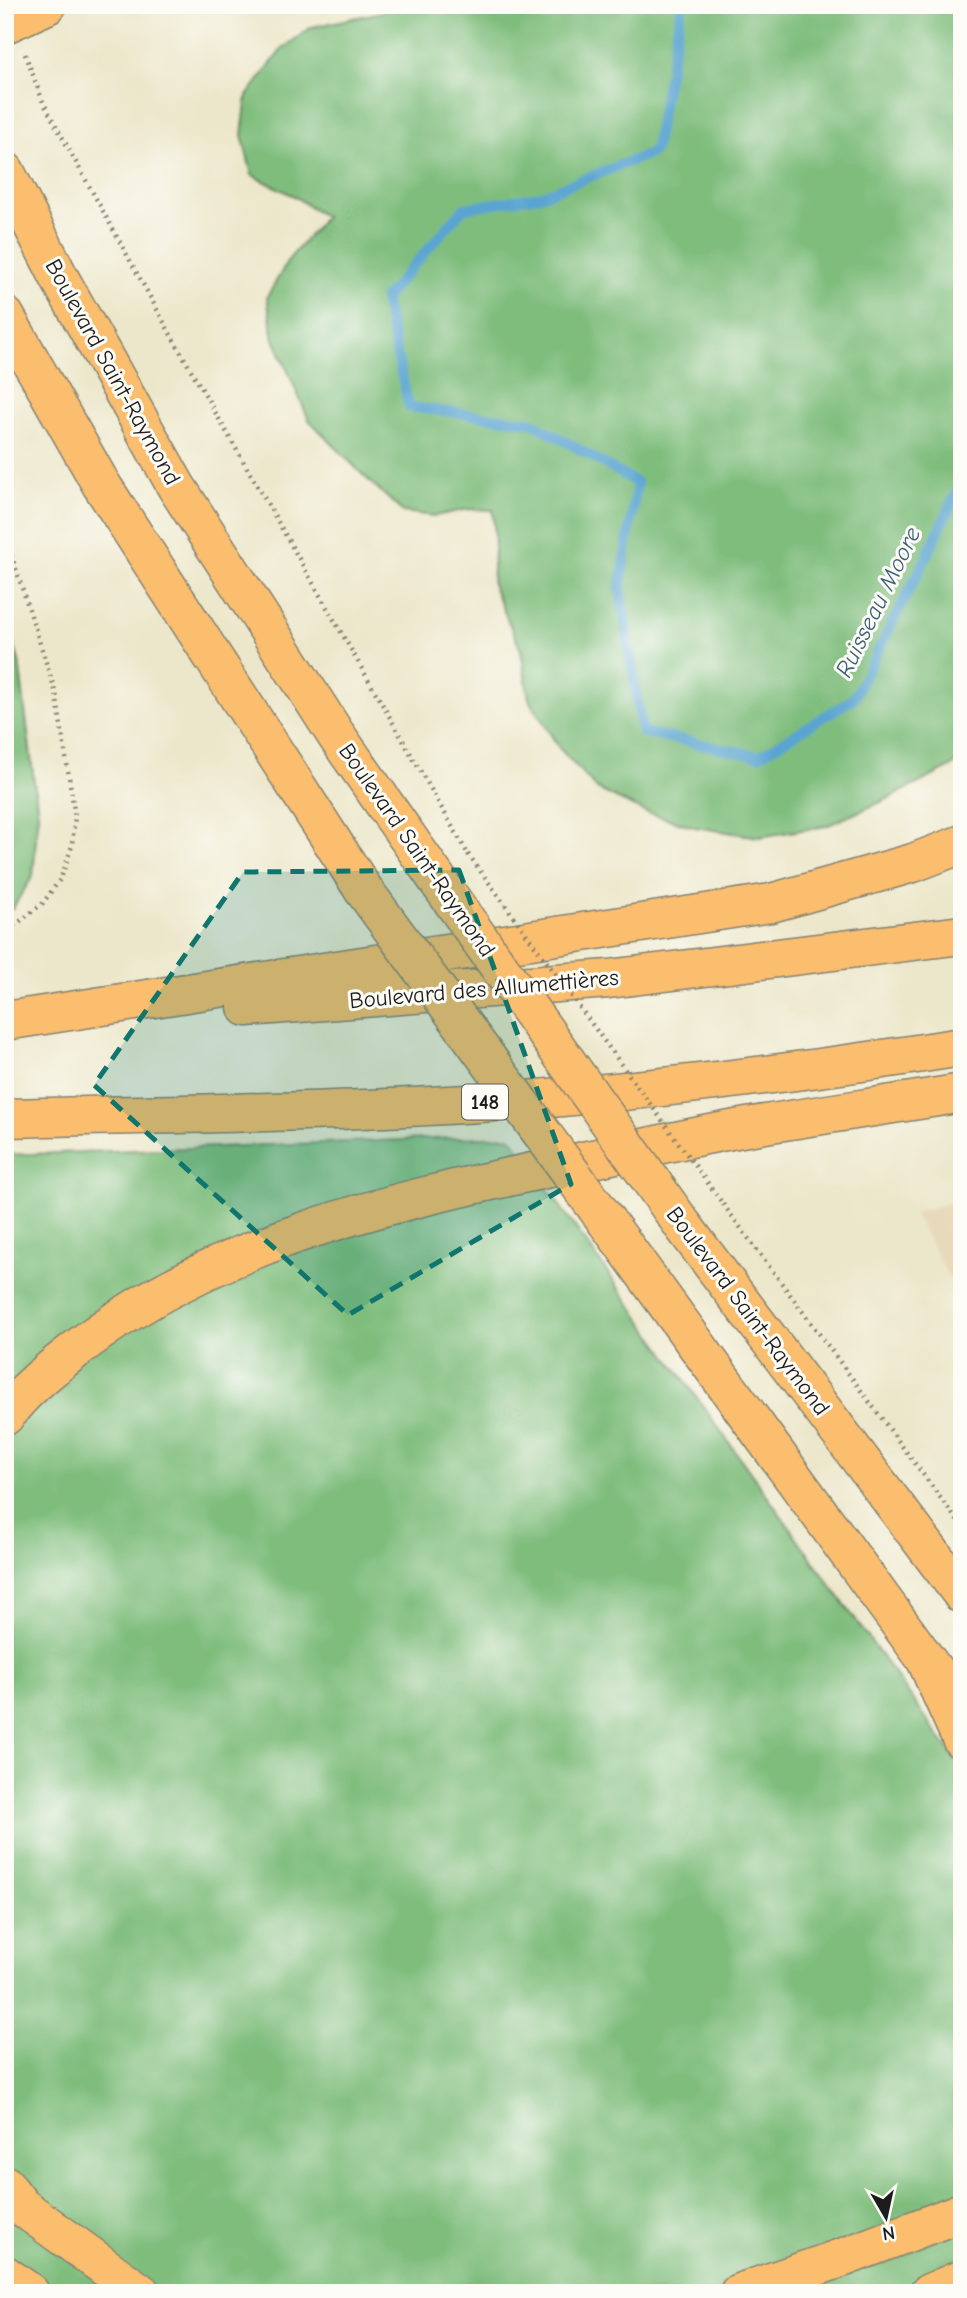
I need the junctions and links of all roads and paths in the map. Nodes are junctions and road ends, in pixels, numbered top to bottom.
1 (47, 5) edge
2 (15, 39) edge
3 (5, 171) edge
4 (5, 316) edge
5 (5, 535) edge
6 (962, 844) edge
7 (5, 929) edge
8 (962, 936) edge
9 (5, 1023) edge
10 (962, 1047) edge
11 (962, 1093) edge
12 (5, 1118) edge
13 (5, 1416) edge
14 (962, 1527) edge
15 (962, 1594) edge
16 (926, 1660) junction
17 (962, 1710) edge
18 (962, 1740) edge
19 (5, 2185) edge
20 (962, 2211) edge
21 (5, 2274) edge
22 (962, 2279) edge
23 (30, 2293) edge
24 (141, 2293) edge
25 (740, 2293) edge
26 (929, 2293) edge

1 - 2 main road
2 - 14 path, bridge
3 - 15 main road, Boulevard Saint-Raymond, bridge
4 - 16 main road, bridge
5 - 7 path
6 - 9 main road
8 - 9 main road, Boulevard des Allumettières
10 - 12 main road, 148
11 - 13 main road
16 - 17 main road
16 - 18 main road
19 - 24 main road
20 - 25 main road
21 - 23 main road
22 - 26 main road

